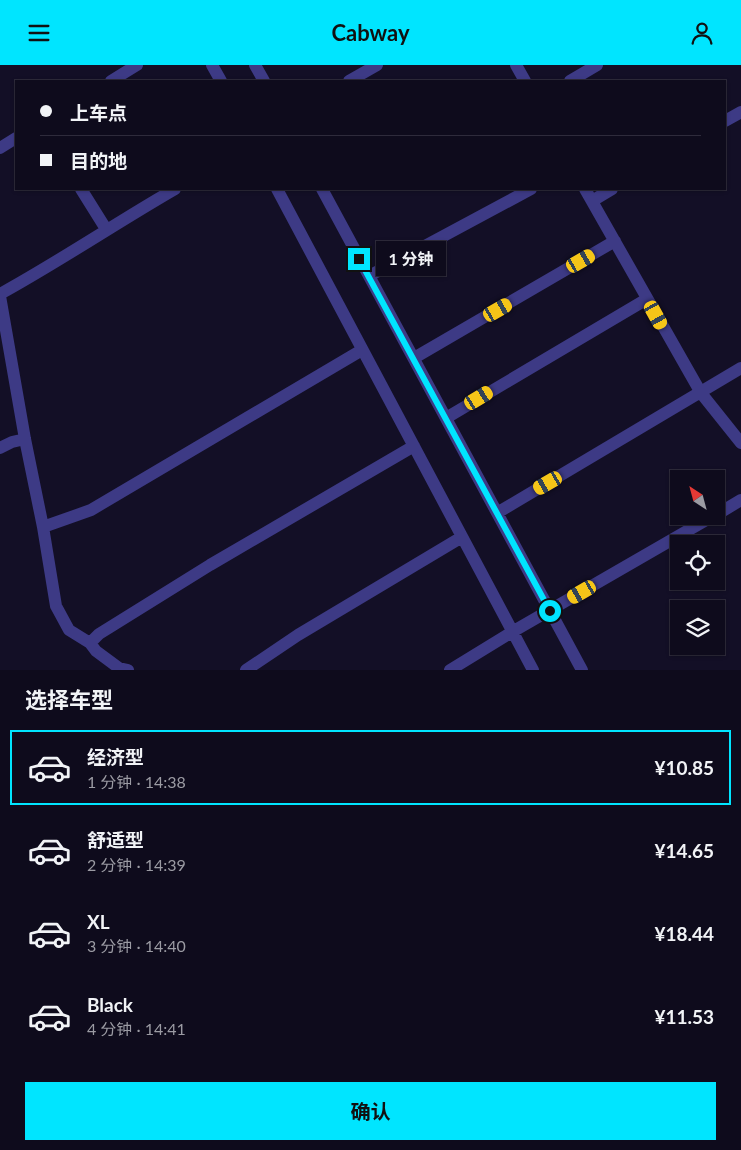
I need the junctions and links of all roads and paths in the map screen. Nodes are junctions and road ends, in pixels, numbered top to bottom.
1 (137, 65) edge
2 (212, 65) edge
3 (255, 65) edge
4 (377, 65) edge
5 (516, 65) edge
6 (596, 65) edge
7 (113, 80) edge
8 (220, 80) edge
9 (263, 80) edge
10 (351, 80) edge
11 (524, 80) edge
12 (572, 80) edge
13 (741, 112) edge
14 (726, 120) edge
15 (15, 139) edge
16 (0, 148) edge
17 (81, 190) edge
18 (173, 190) edge
19 (278, 190) edge
20 (323, 190) edge
21 (529, 190) edge
22 (586, 190) edge
23 (610, 190) edge
24 (592, 201) junction
25 (106, 229) junction
26 (615, 241) junction
27 (369, 276) junction
28 (0, 295) edge
29 (647, 299) junction
30 (362, 350) junction
31 (414, 359) junction
32 (741, 368) edge
33 (700, 393) junction
34 (446, 418) junction
35 (24, 439) junction
36 (741, 443) edge
37 (414, 446) junction
38 (0, 448) edge
39 (741, 500) edge
40 (725, 509) edge
41 (497, 513) junction
42 (698, 525) edge
43 (43, 527) junction
44 (462, 537) junction
45 (550, 611) junction
46 (512, 632) junction
47 (90, 643) junction
48 (121, 669) edge
49 (246, 670) edge
50 (450, 670) edge
51 (533, 670) edge
52 (582, 670) edge

1 - 7 street
2 - 8 street
3 - 9 street
4 - 10 street
5 - 11 street
6 - 12 street
13 - 14 street
15 - 16 street
17 - 25 street
18 - 25 street
19 - 30 street
20 - 27 street
21 - 27 street
22 - 24 street
23 - 24 street
24 - 26 street
25 - 28 street
26 - 29 street
26 - 31 street
27 - 31 street
28 - 35 street
29 - 33 street
29 - 34 street
30 - 37 street
30 - 43 street
31 - 34 street
32 - 33 street
33 - 36 street
33 - 41 street
34 - 41 street
35 - 38 street
35 - 43 street
37 - 44 street
37 - 47 street
39 - 40 street
41 - 45 street
42 - 45 street
43 - 47 street
44 - 46 street
44 - 49 street
45 - 46 street
45 - 52 street
46 - 50 street
46 - 51 street
47 - 48 street

